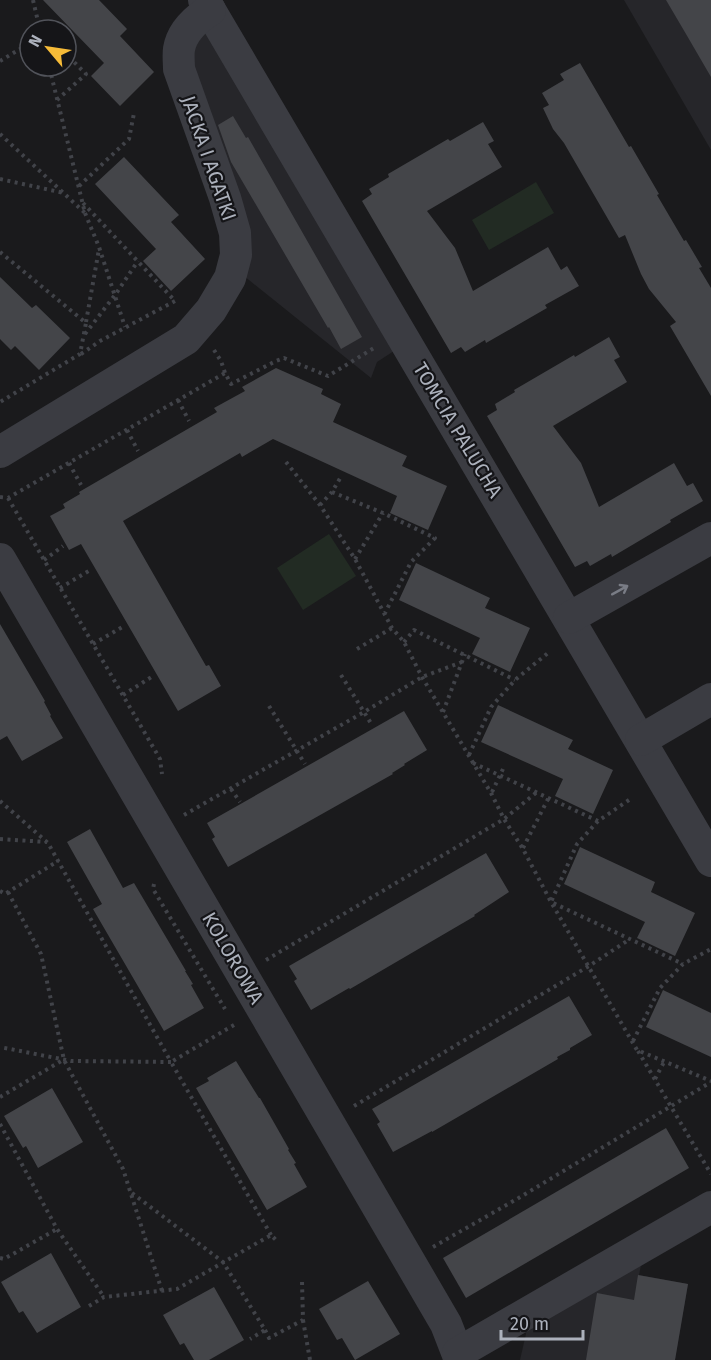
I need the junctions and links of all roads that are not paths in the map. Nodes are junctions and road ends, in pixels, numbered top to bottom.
1 (207, 5) edge
2 (0, 452) edge
3 (711, 538) edge
4 (0, 560) edge
5 (569, 618) junction
6 (711, 699) edge
7 (641, 740) junction
8 (711, 861) edge
9 (711, 1207) edge
10 (459, 1357) edge

1 - 2 street, JACKA I AGATKI
1 - 5 street, TOMCIA PALUCHA
5 -> 3 street
4 - 10 street, KOLOROWA
5 - 7 street, TOMCIA PALUCHA
6 - 7 street
7 - 8 street, TOMCIA PALUCHA
9 - 10 street

